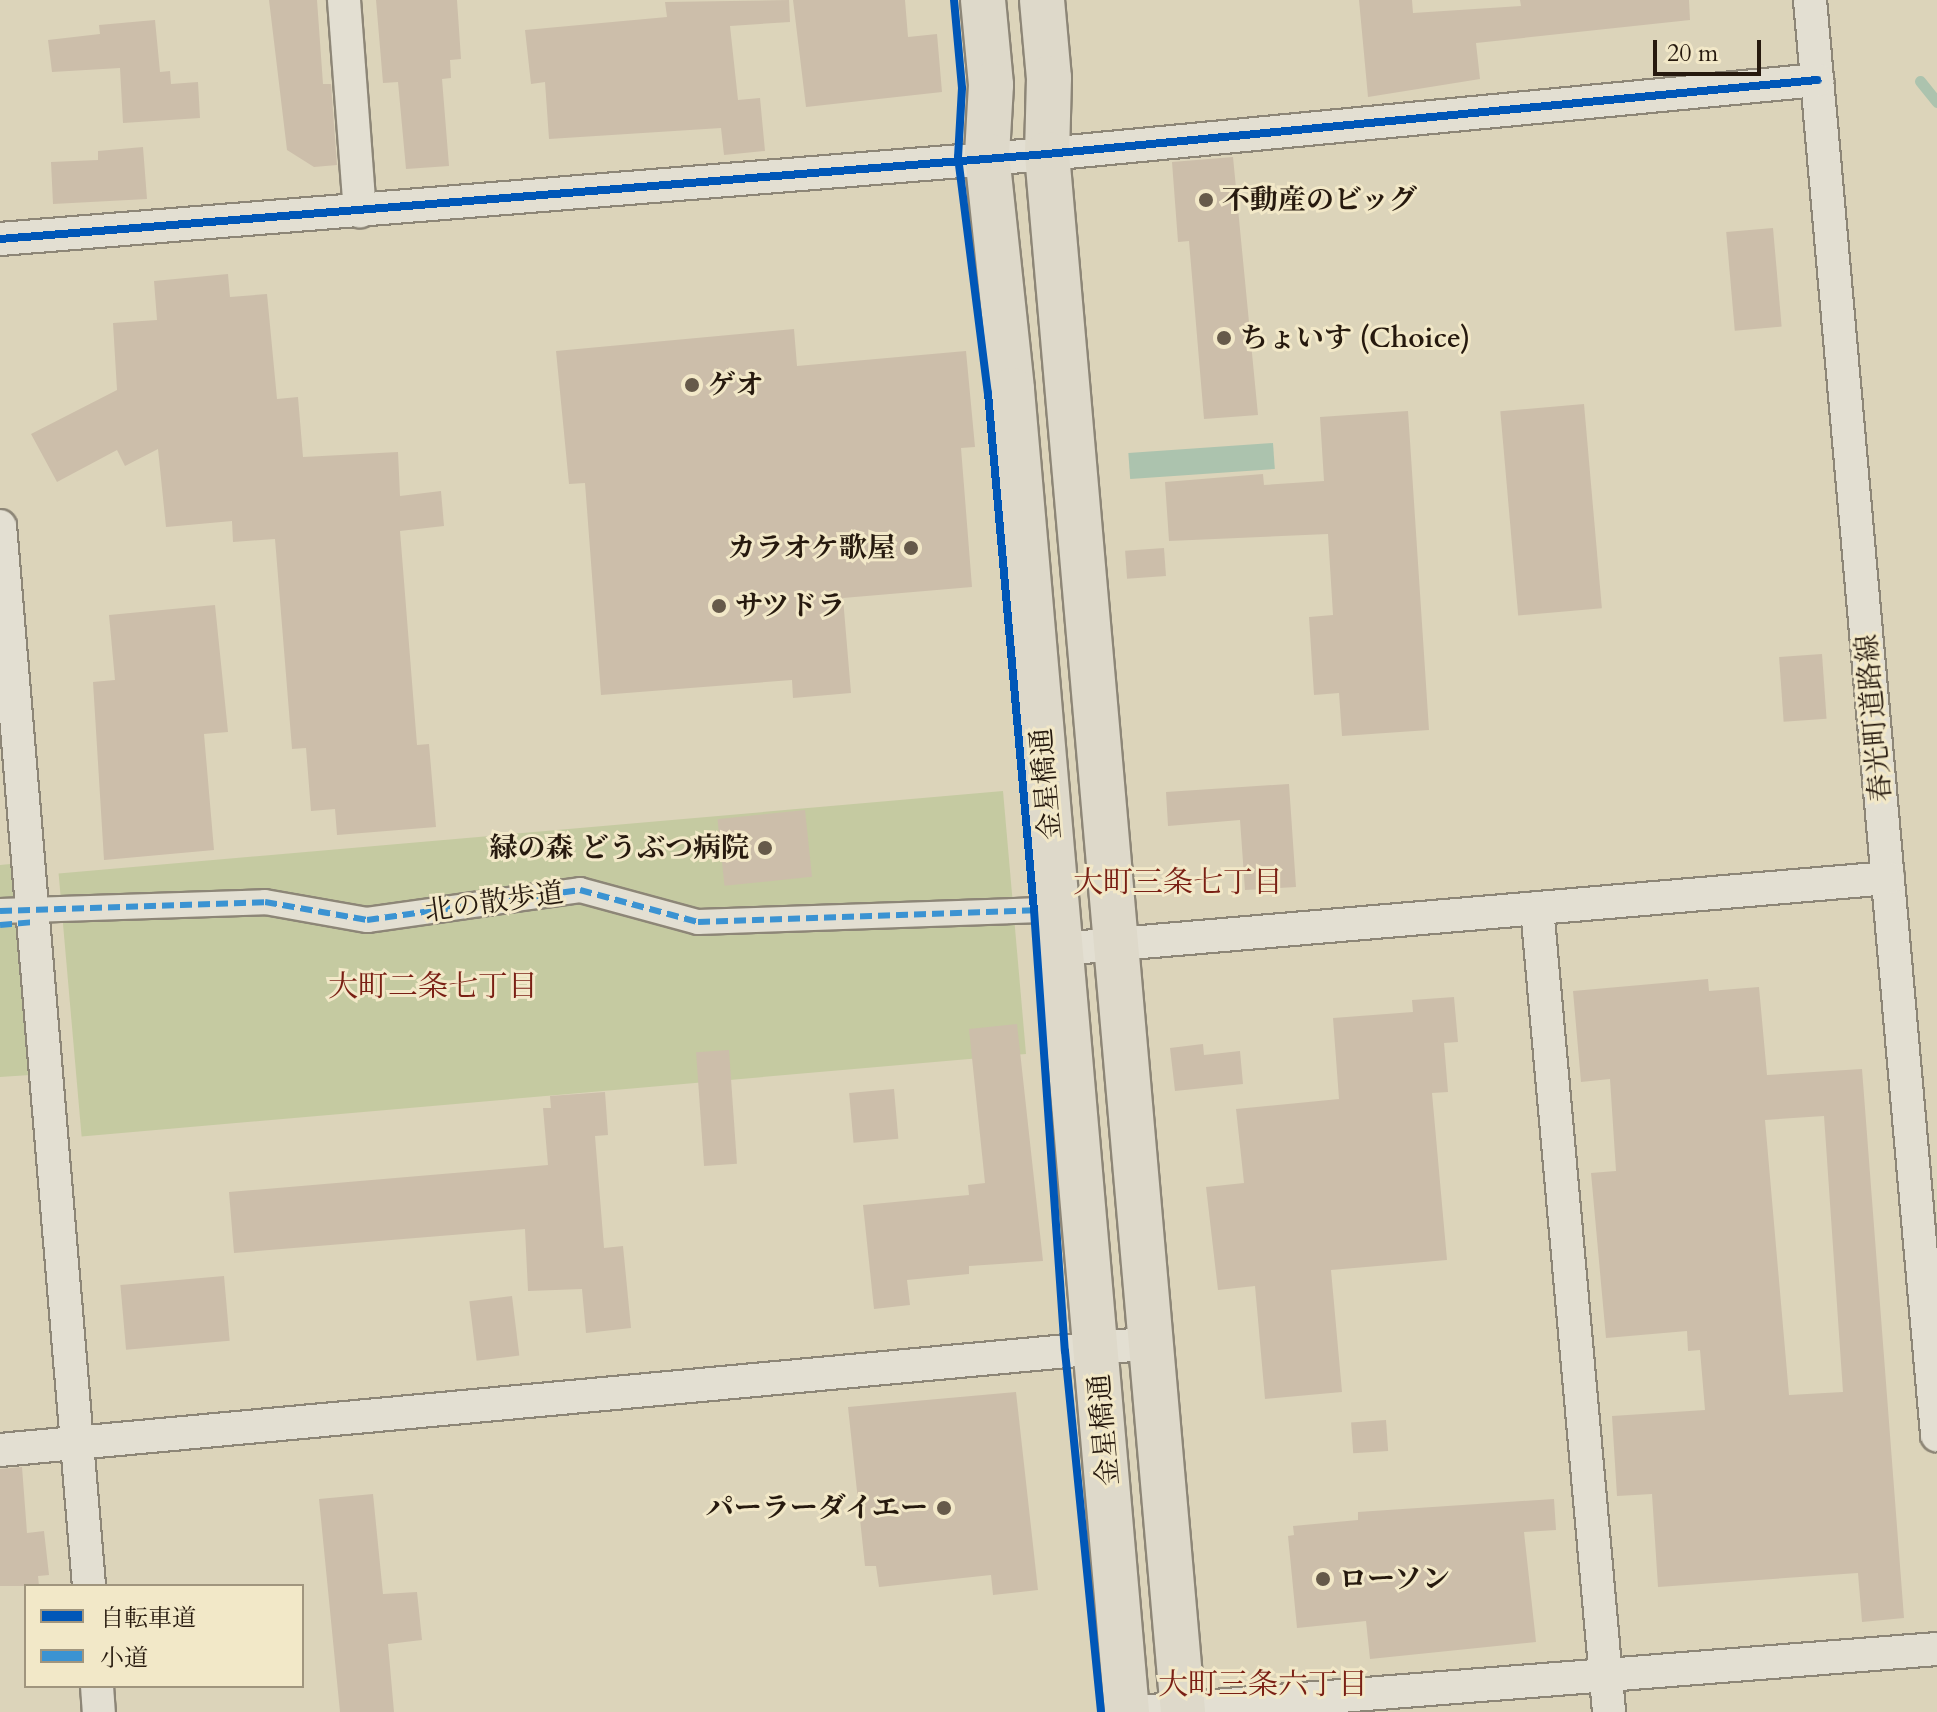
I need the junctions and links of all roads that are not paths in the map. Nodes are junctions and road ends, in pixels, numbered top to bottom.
1 (344, 0) edge
2 (983, 0) edge
3 (1042, 0) edge
4 (1810, 0) edge
5 (1817, 80) junction
6 (1047, 154) junction
7 (987, 155) junction
8 (360, 211) junction
9 (0, 239) edge
10 (0, 526) edge
11 (3, 594) edge
12 (1888, 878) junction
13 (1537, 908) junction
14 (16, 910) edge
15 (1034, 910) dead end
16 (1116, 944) junction
17 (1060, 949) junction
18 (1153, 1343) junction
19 (1097, 1348) junction
20 (1937, 1435) edge
21 (77, 1443) junction
22 (0, 1450) edge
23 (89, 1584) edge
24 (1937, 1649) edge
25 (1606, 1674) junction
26 (97, 1688) edge
27 (1183, 1710) edge
28 (99, 1712) edge
29 (1127, 1712) edge
30 (1138, 1712) edge
31 (1609, 1712) edge

1 - 8 street
2 - 7 main road, 金星橋通
3 - 6 main road, 金星橋通
4 - 5 street, 春光町道路線
5 - 6 street
5 - 12 street, 春光町道路線
6 - 7 street
6 - 16 main road, 金星橋通
7 - 8 street
7 - 17 main road, 金星橋通
8 - 9 street
10 - 11 street
11 - 14 street
12 - 13 street
12 - 20 street, 春光町道路線
13 - 16 street
13 - 25 street
14 - 15 street, 北の散歩道
14 - 21 street
16 - 17 street
16 - 18 main road, 金星橋通
17 - 19 main road, 金星橋通
18 - 19 street
18 - 27 main road, 金星橋通
19 - 21 street
19 - 29 main road, 金星橋通
21 - 22 street
21 - 23 street
24 - 25 street
25 - 27 street
25 - 31 street
26 - 28 street
27 - 30 street

